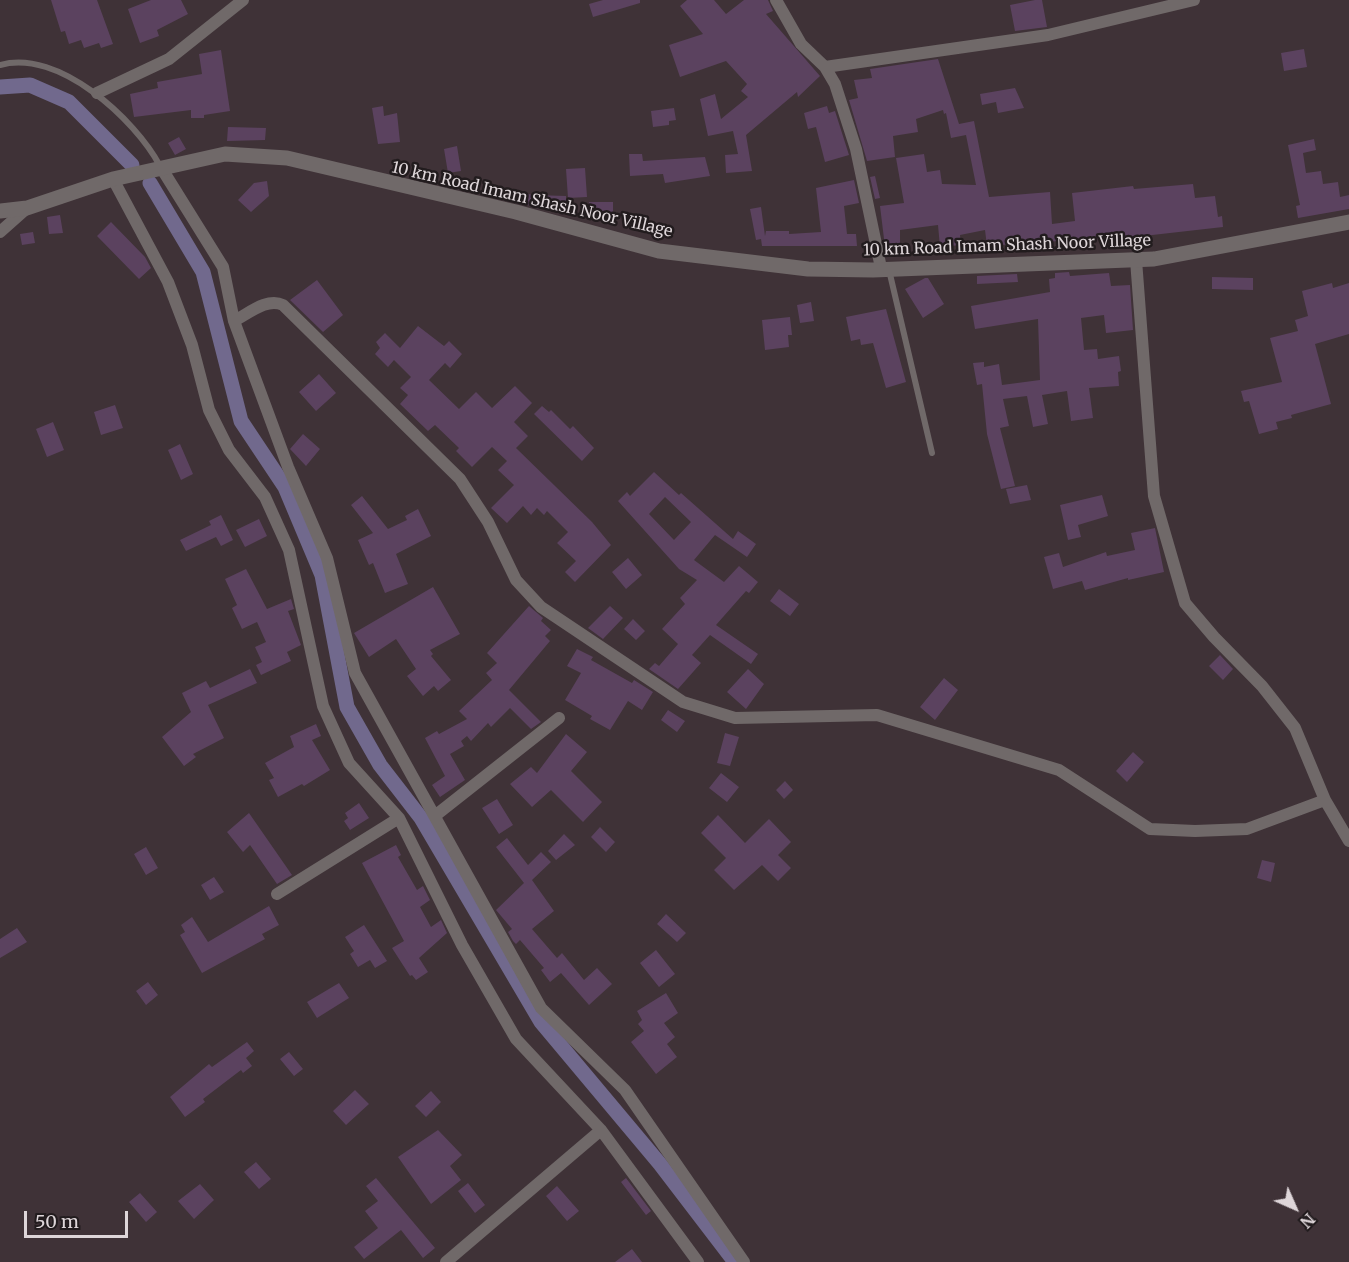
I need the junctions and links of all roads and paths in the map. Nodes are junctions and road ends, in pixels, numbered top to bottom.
1 (243, 0) edge
2 (776, 0) edge
3 (1194, 0) edge
4 (0, 65) edge
5 (825, 67) junction
6 (97, 93) junction
7 (162, 169) junction
8 (113, 179) junction
9 (27, 208) junction
10 (0, 211) edge
11 (1349, 222) edge
12 (0, 232) edge
13 (1136, 260) junction
14 (885, 269) junction
15 (234, 321) junction
16 (932, 453) dead end
17 (560, 718) dead end
18 (1325, 800) junction
19 (436, 815) junction
20 (399, 818) junction
21 (1349, 841) edge
22 (277, 894) dead end
23 (601, 1130) junction
24 (446, 1262) edge
25 (698, 1262) edge
26 (744, 1262) edge

1 - 6 street
2 - 5 street
3 - 5 street
4 - 6 lane
5 - 14 street
6 - 7 lane
7 - 8 street, 10 km Road Imam Shash Noor Village
7 - 14 street, 10 km Road Imam Shash Noor Village
7 - 15 street
8 - 9 street, 10 km Road Imam Shash Noor Village
8 - 20 street
9 - 10 street, 10 km Road Imam Shash Noor Village
9 - 12 street
11 - 13 street, 10 km Road Imam Shash Noor Village
13 - 14 street, 10 km Road Imam Shash Noor Village
13 - 18 street
14 - 16 lane
15 - 18 street
15 - 19 street
17 - 19 street
18 - 21 street
19 - 26 street
20 - 22 street
20 - 23 street
23 - 24 street
23 - 25 street

